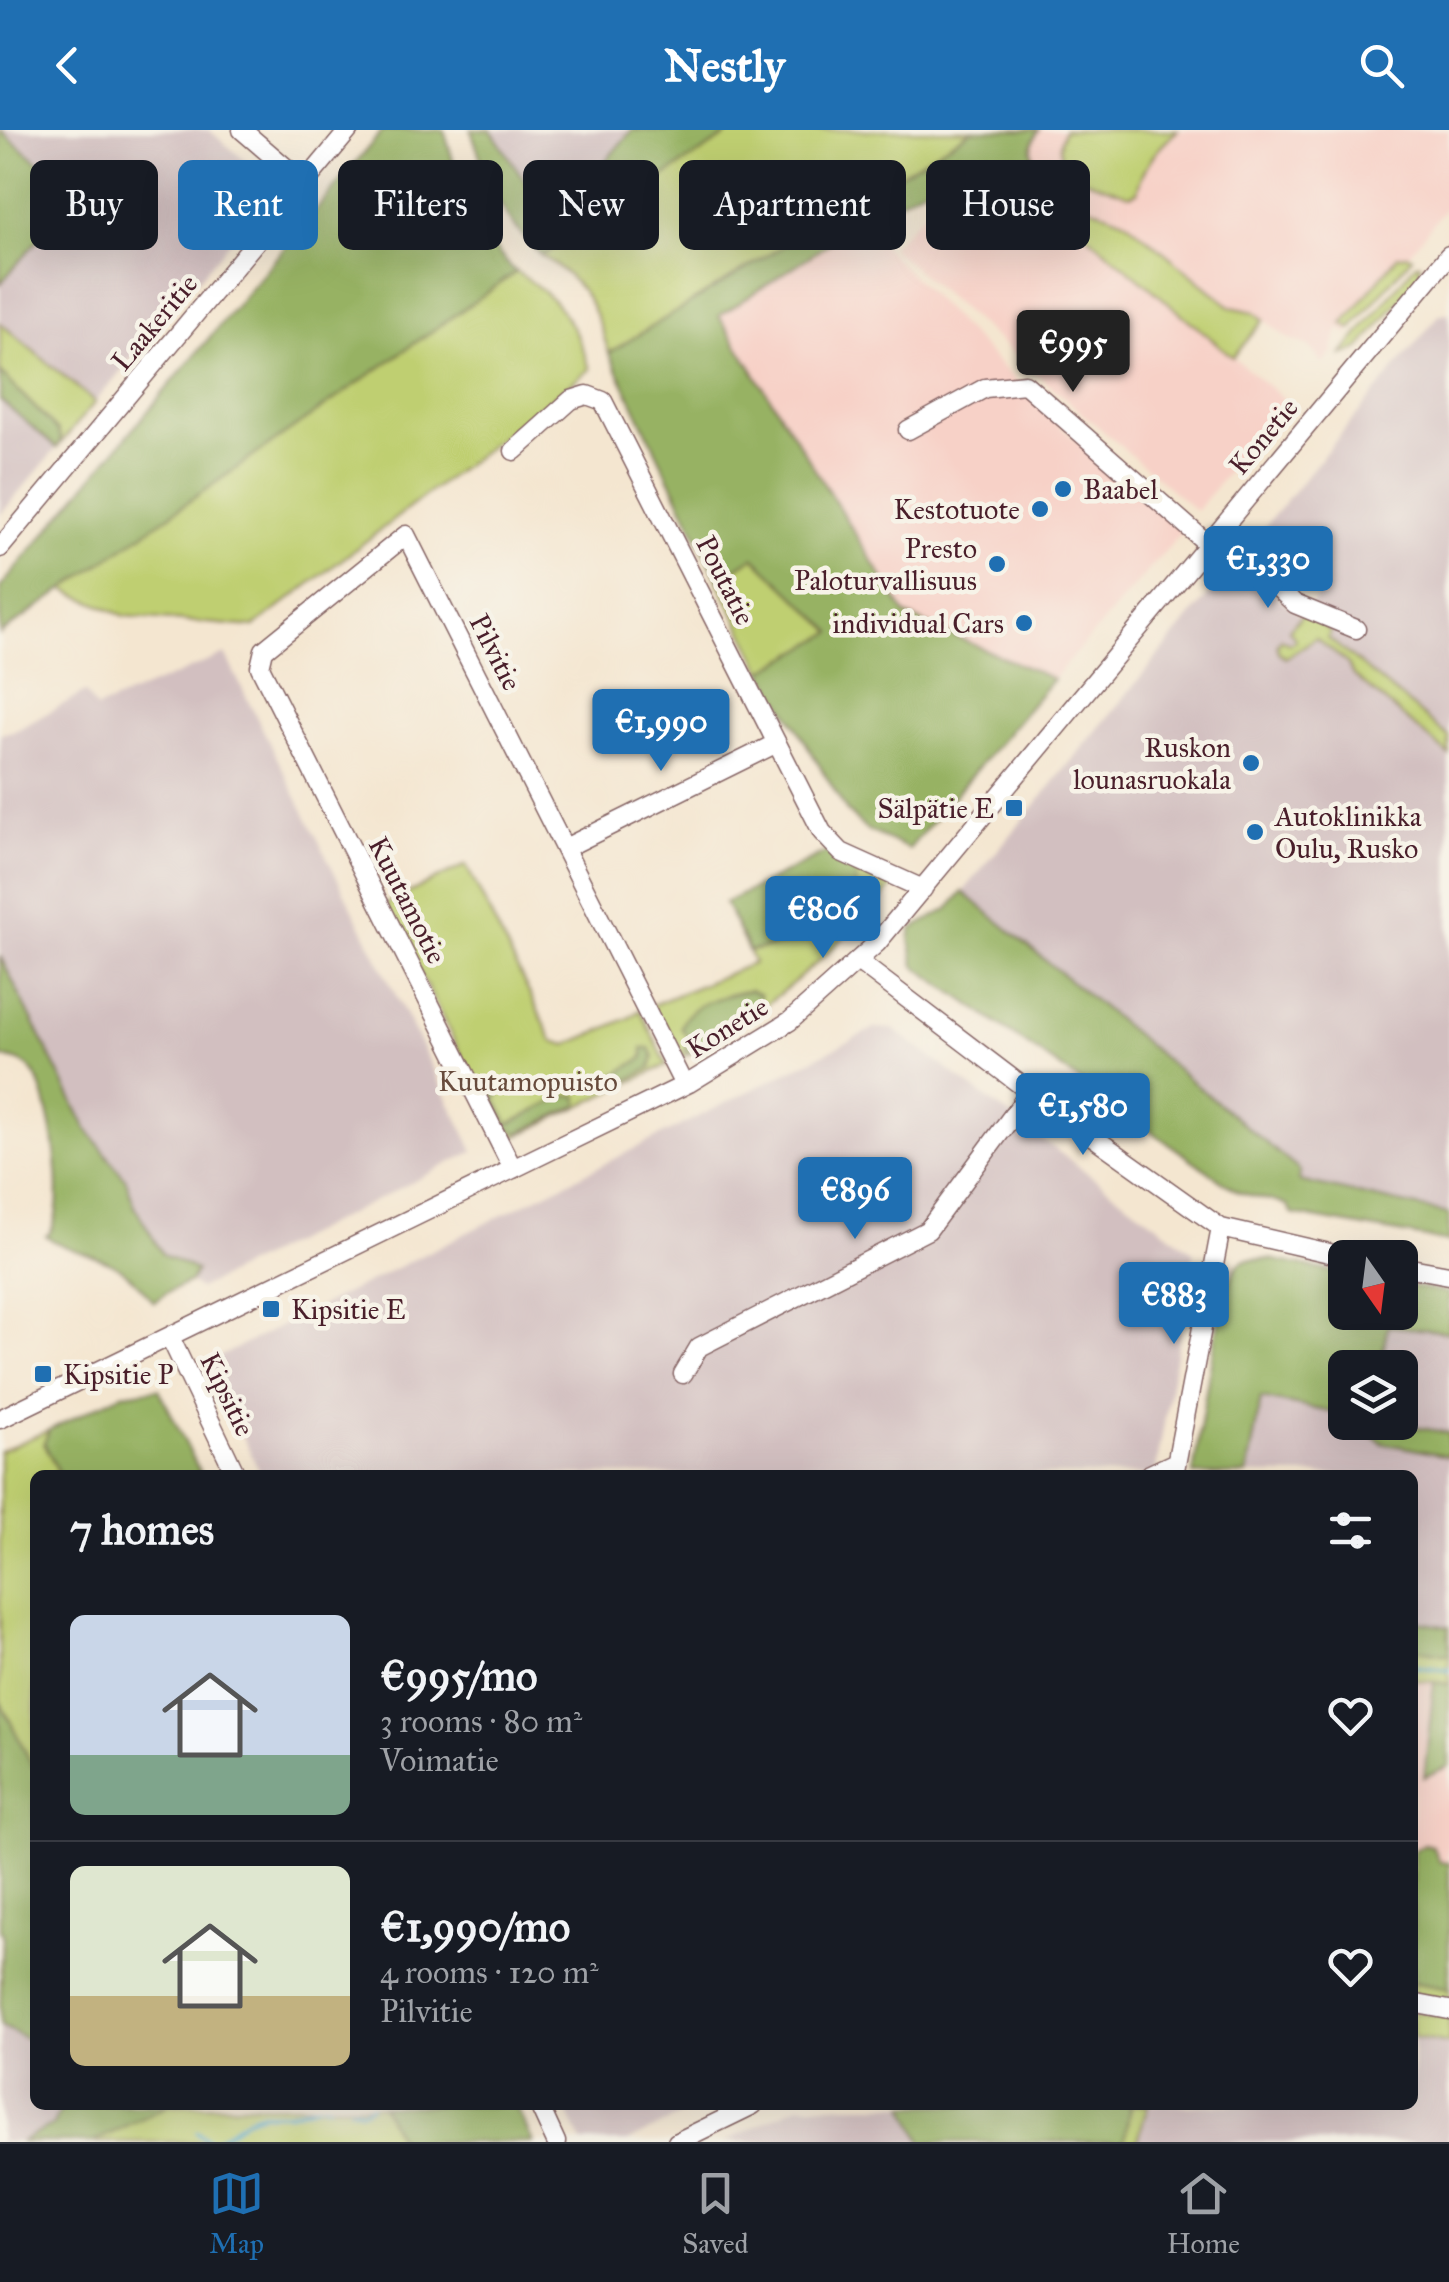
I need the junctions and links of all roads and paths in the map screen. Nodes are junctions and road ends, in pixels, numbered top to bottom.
1 (242, 130) edge
2 (349, 130) edge
3 (277, 160) edge
4 (318, 168) edge
5 (250, 250) edge
6 (1445, 266) edge
7 (908, 430) dead end
8 (514, 451) dead end
9 (1214, 539) junction
10 (0, 548) edge
11 (1356, 628) dead end
12 (262, 654) joint
13 (778, 743) junction
14 (565, 848) junction
15 (923, 889) junction
16 (859, 962) junction
17 (684, 1085) junction
18 (1030, 1092) junction
19 (513, 1170) junction
20 (1220, 1228) junction
21 (1328, 1253) edge
22 (1418, 1269) edge
23 (1449, 1275) edge
24 (170, 1337) junction
25 (682, 1374) dead end
26 (0, 1420) edge
27 (1176, 1469) edge
28 (234, 1470) edge
29 (1418, 2005) edge
30 (1449, 2010) edge
31 (541, 2110) edge
32 (743, 2110) edge
33 (556, 2142) edge
34 (678, 2142) edge

1 - 3 street
2 - 4 street, Laakeritie
5 - 10 street, Laakeritie
6 - 9 street, Konetie
7 - 9 street
8 - 13 street, Poutatie
9 - 11 street
9 - 15 street, Konetie
12 - 14 street, Pilvitie
12 - 19 street, Kuutamotie
13 - 14 street
13 - 15 street, Poutatie
14 - 17 street, Pilvitie
15 - 16 street, Konetie
16 - 17 street, Konetie
16 - 18 street
17 - 19 street, Konetie
18 - 20 street
18 - 25 street
19 - 24 street, Konetie
20 - 21 street
20 - 27 street
22 - 23 street
24 - 26 street, Konetie
24 - 28 street, Kipsitie
29 - 30 street
31 - 33 street
32 - 34 street

